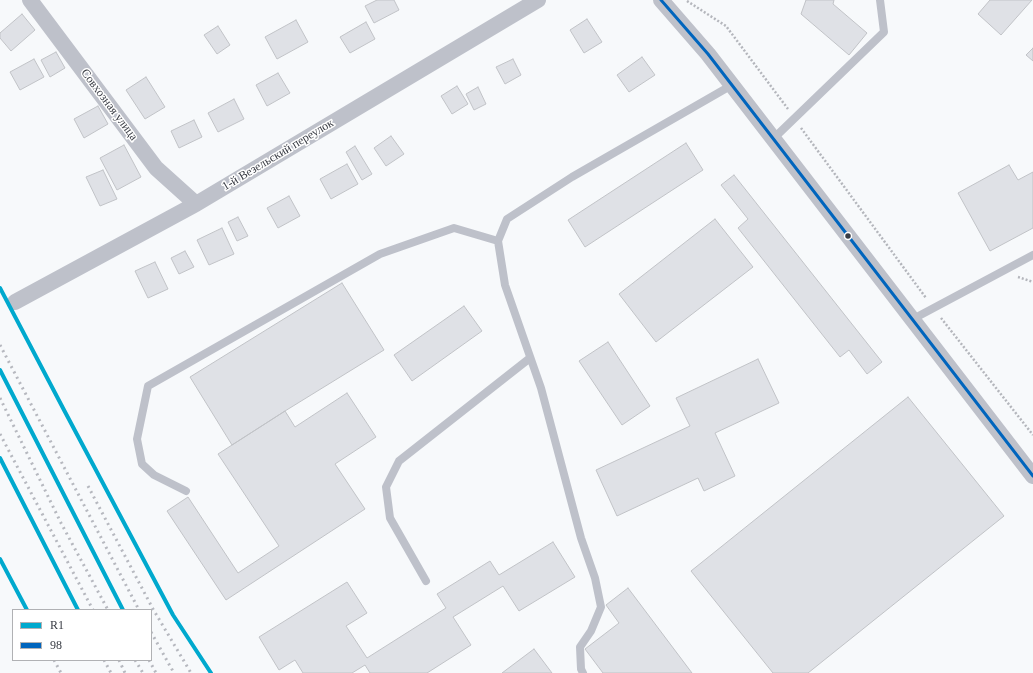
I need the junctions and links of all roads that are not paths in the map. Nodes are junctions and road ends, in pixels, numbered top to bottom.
1 (30, 0) edge
2 (538, 0) edge
3 (663, 1) edge
4 (881, 1) edge
5 (732, 85) junction
6 (773, 139) junction
7 (196, 204) junction
8 (498, 241) junction
9 (1033, 255) edge
10 (15, 302) dead end
11 (913, 320) junction
12 (530, 358) junction
13 (1033, 476) edge
14 (186, 491) dead end
15 (426, 581) dead end
16 (583, 673) edge

1 - 7 street, Совхозная улица
2 - 7 street, 1-й Везельский переулок
3 - 5 street
4 - 6 lane
5 - 6 street
5 - 8 lane
6 - 11 street
7 - 10 street, 1-й Везельский переулок
8 - 12 lane
8 - 14 lane
9 - 11 lane
11 - 13 street
12 - 15 lane
12 - 16 lane

